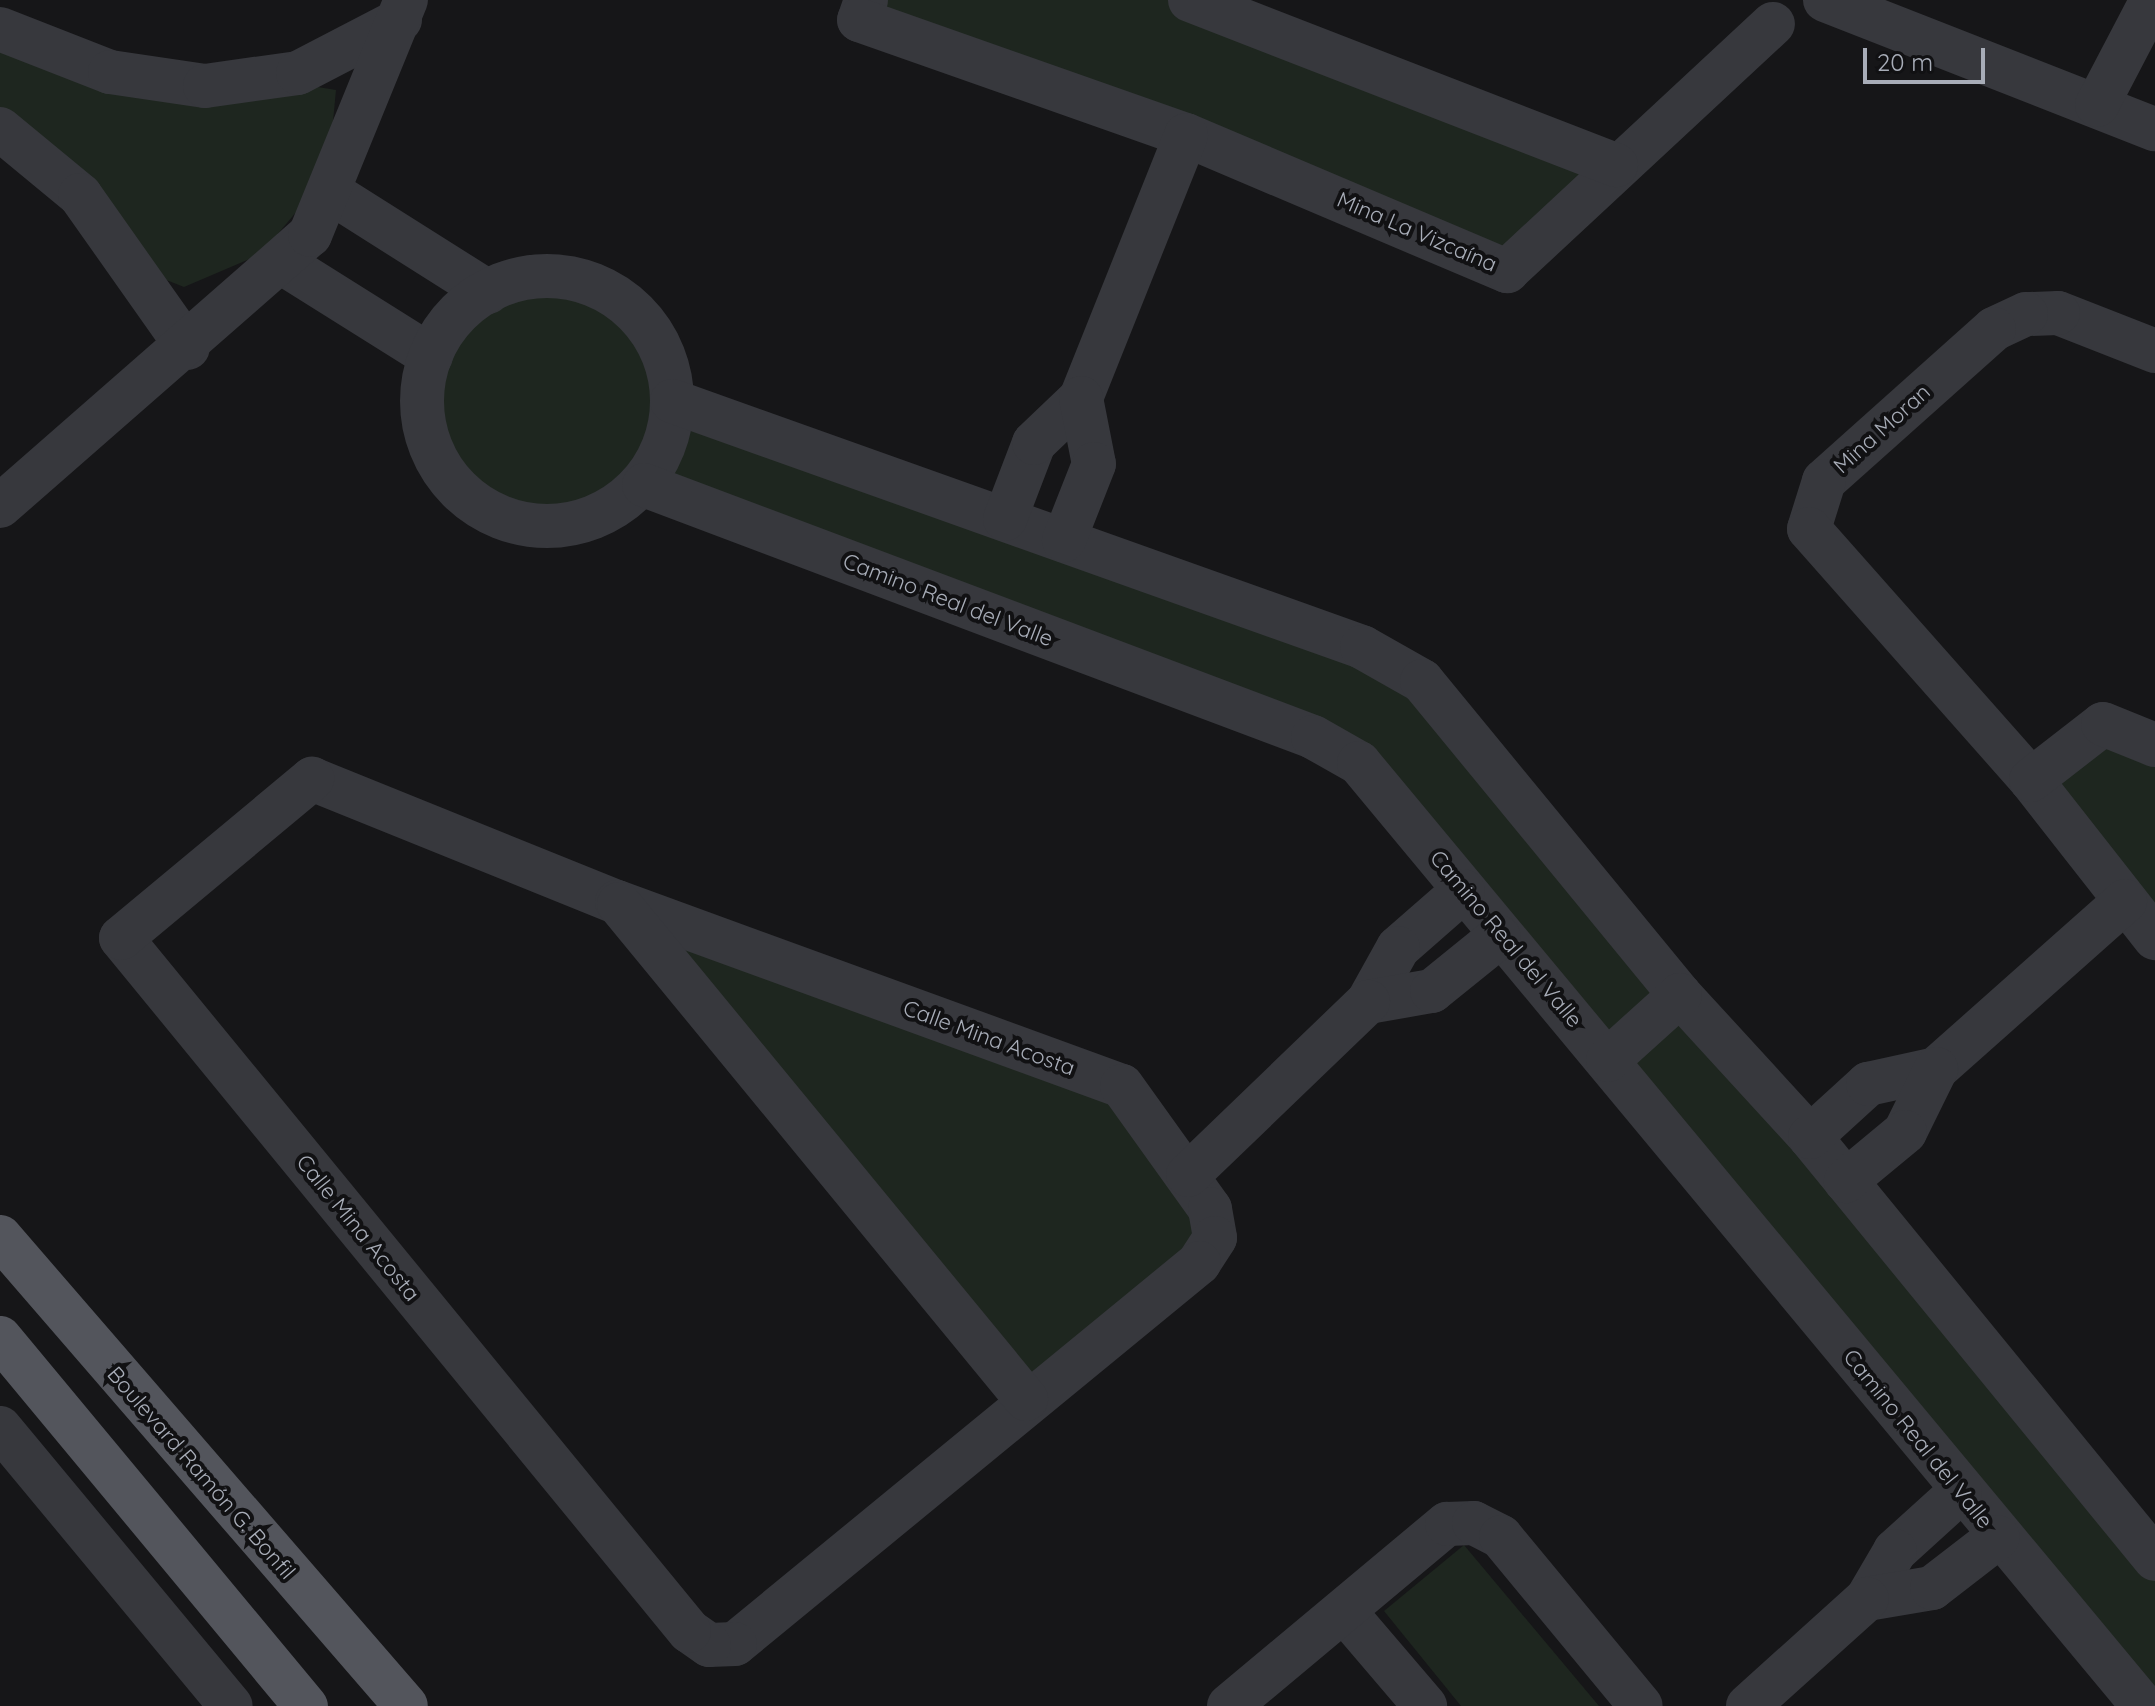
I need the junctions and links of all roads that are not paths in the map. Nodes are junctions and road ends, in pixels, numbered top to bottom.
1 (866, 0) edge
2 (1190, 0) edge
3 (2152, 0) edge
4 (1828, 1) edge
5 (403, 10) edge
6 (1773, 24) dead end
7 (0, 29) edge
8 (2097, 105) junction
9 (0, 129) edge
10 (2155, 129) edge
11 (1186, 135) junction
12 (1616, 165) junction
13 (330, 192) junction
14 (281, 262) junction
15 (488, 292) junction
16 (188, 348) junction
17 (2155, 351) edge
18 (431, 356) junction
19 (1081, 398) junction
20 (672, 401) junction
21 (644, 485) junction
22 (0, 506) edge
23 (1005, 519) junction
24 (1064, 540) junction
25 (2155, 745) edge
26 (2031, 780) junction
27 (1463, 891) junction
28 (2125, 901) junction
29 (617, 902) junction
30 (1499, 937) junction
31 (2155, 938) edge
32 (1680, 995) junction
33 (1368, 1002) junction
34 (1608, 1060) junction
35 (1936, 1069) junction
36 (1810, 1137) junction
37 (1188, 1175) junction
38 (1846, 1181) junction
39 (6, 1258) edge
40 (0, 1338) edge
41 (1026, 1399) junction
42 (0, 1428) edge
43 (1960, 1492) junction
44 (1998, 1537) junction
45 (2155, 1559) edge
46 (1867, 1599) junction
47 (1344, 1611) junction
48 (231, 1706) edge
49 (306, 1706) edge
50 (406, 1706) edge
51 (1229, 1706) edge
52 (1425, 1706) edge
53 (1641, 1706) edge
54 (1748, 1706) edge
55 (2143, 1706) edge

1 - 11 street, Mina La Vizcaína
2 - 12 street
3 - 8 street
4 - 8 street
5 - 7 street
5 - 13 street
6 - 12 street, Mina La Vizcaína
8 - 10 street
9 - 16 street
11 - 12 street, Mina La Vizcaína
11 - 19 street
13 - 14 street
13 - 15 street
14 - 16 street
14 - 18 street
15 - 18 street
15 - 20 street
16 - 22 street
17 - 26 street, Mina Moran
18 - 21 street
19 - 23 street
19 - 24 street
20 - 21 street
20 - 23 street
21 - 27 street, Camino Real del Valle
23 - 24 street
24 - 32 street
25 - 26 street
26 - 28 street, Mina Moran
27 - 30 street, Camino Real del Valle
27 - 33 street
28 - 31 street, Mina Moran
28 - 35 street
29 - 37 street, Calle Mina Acosta
29 - 41 street, Calle Mina Acosta
29 - 41 street, Calle Mina Acosta
30 - 33 street
30 - 34 street, Camino Real del Valle
32 - 34 street
32 - 36 street
33 - 37 street
34 - 43 street, Camino Real del Valle
35 - 36 street
35 - 38 street
36 - 38 street
37 - 41 street, Calle Mina Acosta
38 - 45 street
39 - 50 main road, Boulevard Ramón G. Bonfil
40 - 49 main road
42 - 48 street
43 - 44 street, Camino Real del Valle
43 - 46 street
44 - 46 street
44 - 55 street, Camino Real del Valle
46 - 54 street
47 - 51 street
47 - 52 street
47 - 53 street

